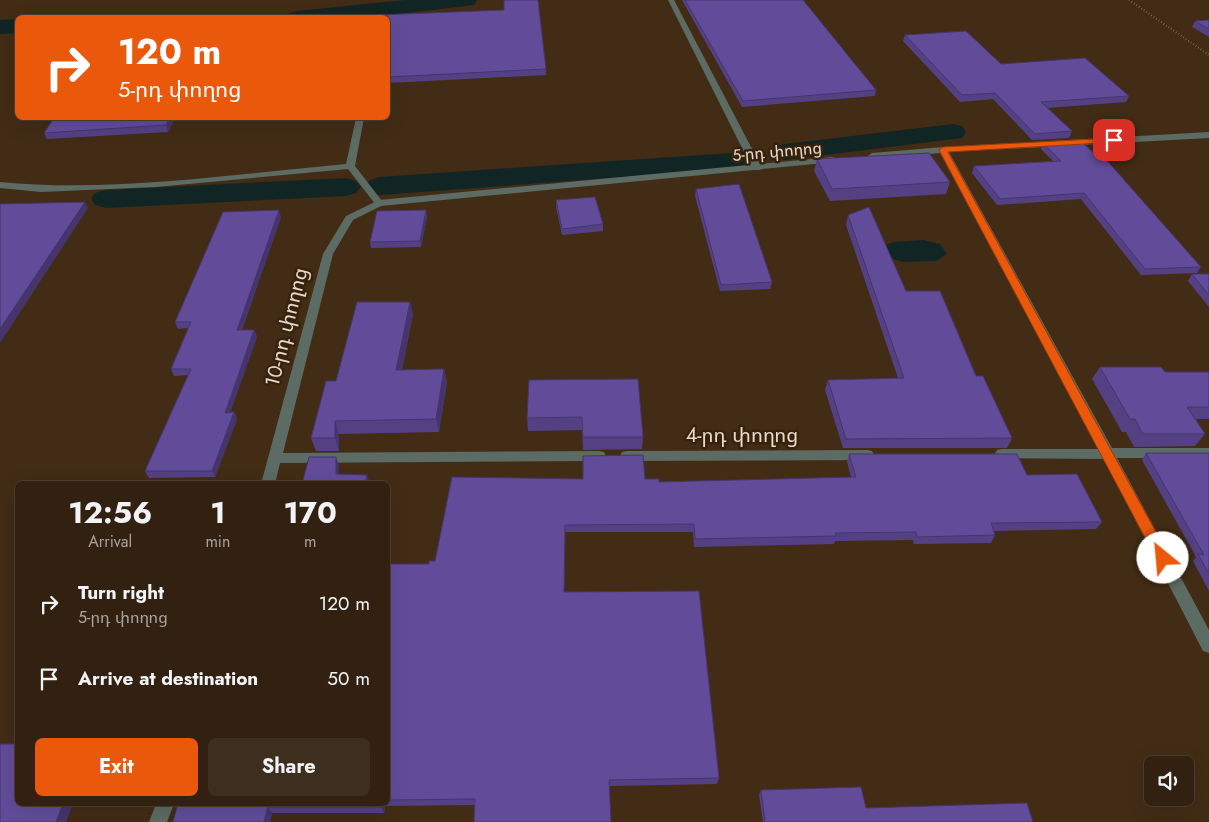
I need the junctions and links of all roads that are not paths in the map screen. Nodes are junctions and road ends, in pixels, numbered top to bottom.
1 (671, 0) edge
2 (360, 120) edge
3 (1209, 135) edge
4 (943, 150) junction
5 (865, 157) edge
6 (845, 159) edge
7 (350, 166) junction
8 (758, 168) junction
9 (0, 185) edge
10 (379, 203) junction
11 (1108, 453) junction
12 (1209, 453) edge
13 (989, 454) edge
14 (880, 455) edge
15 (276, 458) junction
16 (269, 481) edge
17 (1209, 646) edge
18 (164, 806) edge
19 (158, 822) edge

1 - 8 street
2 - 7 street
3 - 4 street
4 - 5 street
4 - 11 street
6 - 8 street, 5-րդ փողոց
7 - 9 street
7 - 10 street
8 - 10 street, 5-րդ փողոց
10 - 15 street, 10-րդ փողոց
11 - 12 street
11 - 13 street
11 - 17 street
14 - 15 street, 4-րդ փողոց
15 - 16 street, 10-րդ փողոց
18 - 19 street

